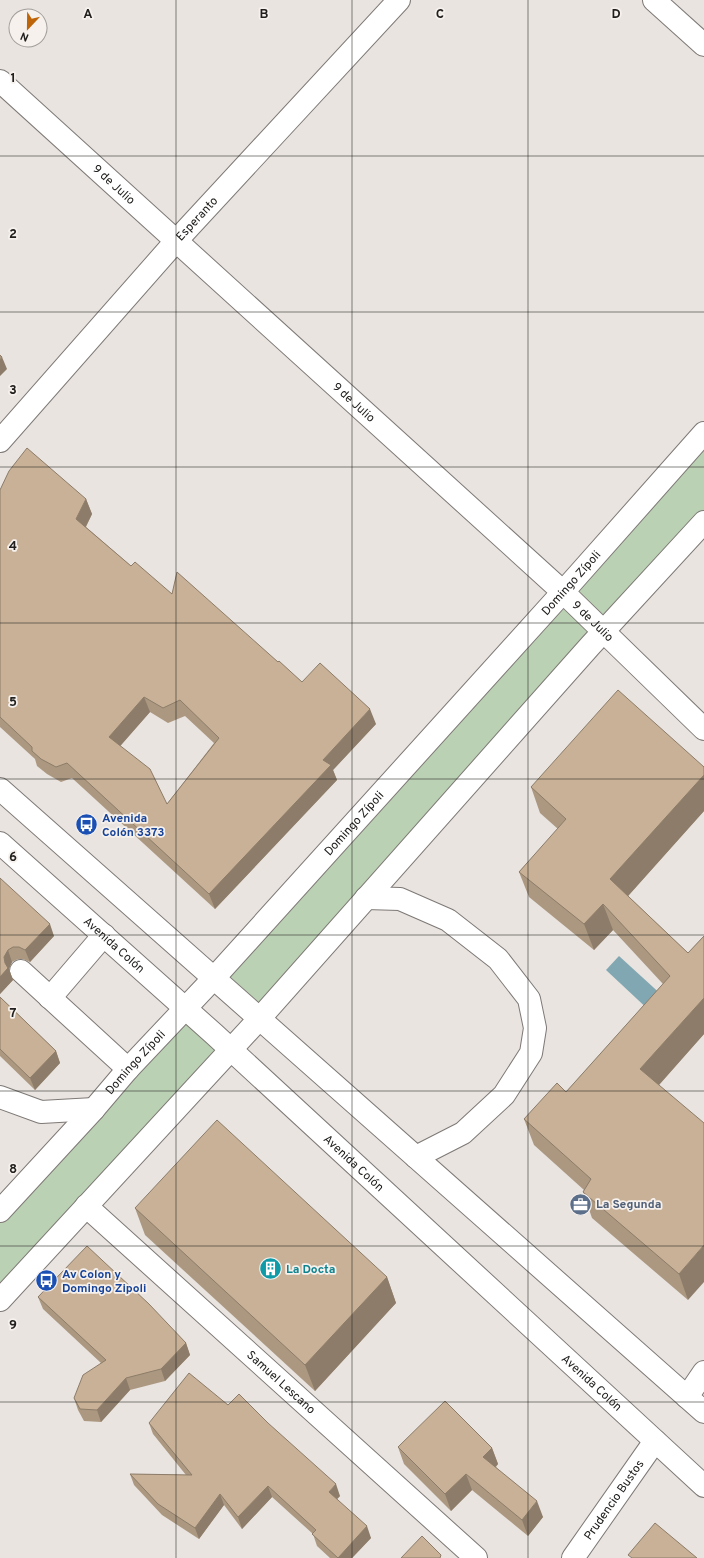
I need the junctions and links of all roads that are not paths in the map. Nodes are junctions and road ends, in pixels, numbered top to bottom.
1 (399, 0) edge
2 (654, 0) edge
3 (704, 45) edge
4 (0, 81) edge
5 (176, 241) junction
6 (704, 433) edge
7 (0, 441) edge
8 (704, 522) edge
9 (563, 592) junction
10 (604, 631) junction
11 (704, 729) edge
12 (0, 788) edge
13 (0, 843) edge
14 (366, 898) junction
15 (104, 935) junction
16 (21, 971) dead end
17 (214, 978) junction
18 (50, 998) junction
19 (186, 1008) junction
20 (260, 1018) junction
21 (231, 1049) junction
22 (128, 1069) junction
23 (0, 1098) edge
24 (94, 1109) junction
25 (416, 1157) junction
26 (86, 1206) junction
27 (0, 1211) edge
28 (0, 1300) edge
29 (704, 1372) edge
30 (688, 1397) junction
31 (704, 1412) edge
32 (655, 1441) junction
33 (704, 1486) edge
34 (476, 1558) edge
35 (573, 1558) edge

1 - 5 main road, Esperanto
2 - 3 main road
4 - 5 main road, 9 de Julio
5 - 7 main road, Esperanto
5 - 9 main road, 9 de Julio
6 - 9 main road, Domingo Zípoli
8 - 10 main road
9 - 10 main road, 9 de Julio
9 - 17 main road, Domingo Zípoli
10 - 11 main road, 9 de Julio
10 - 14 main road
12 - 17 main road
13 - 15 main road, Avenida Colón
14 - 20 main road
14 - 25 main road
15 - 18 main road
15 - 19 main road, Avenida Colón
16 - 18 main road
17 - 19 main road, Domingo Zípoli
17 - 20 main road
18 - 22 main road
19 - 21 main road, Avenida Colón
19 - 22 main road, Domingo Zípoli
20 - 21 main road
20 - 25 main road
21 - 26 main road
21 - 32 main road, Avenida Colón
22 - 24 main road, Domingo Zípoli
23 - 24 main road
24 - 27 main road, Domingo Zípoli
25 - 30 main road
26 - 28 main road
26 - 34 main road, Samuel Lescano
29 - 30 main road
30 - 31 main road
32 - 33 main road, Avenida Colón
32 - 35 main road, Prudencio Bustos

